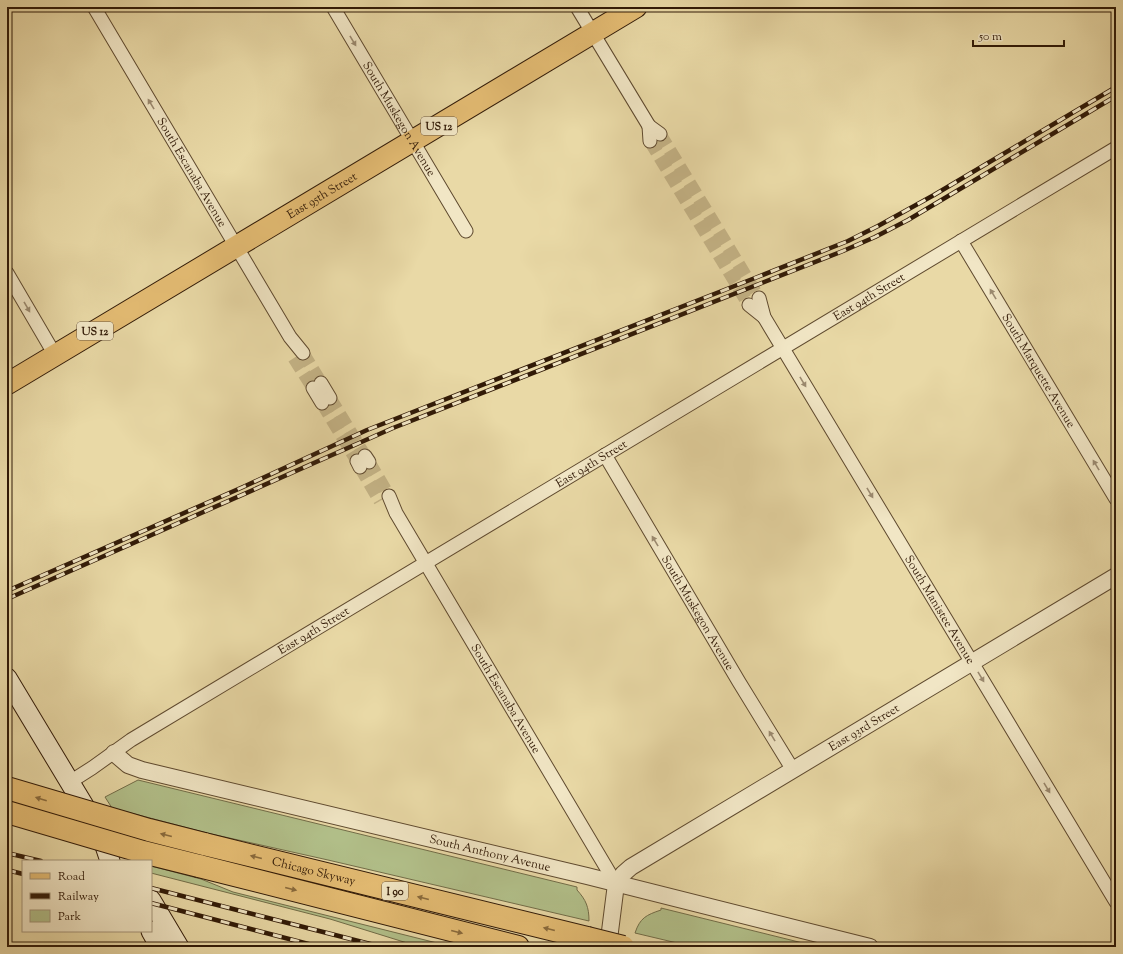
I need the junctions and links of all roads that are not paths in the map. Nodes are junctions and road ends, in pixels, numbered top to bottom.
1 (94, 7) edge
2 (333, 7) edge
3 (577, 7) edge
4 (636, 7) edge
5 (592, 33) junction
6 (655, 138) tunnel mouth
7 (413, 142) junction
8 (1116, 148) edge
9 (466, 231) dead end
10 (961, 241) junction
11 (235, 246) junction
12 (7, 273) edge
13 (754, 302) tunnel mouth
14 (783, 348) junction
15 (55, 355) junction
16 (299, 355) tunnel mouth
17 (7, 384) edge
18 (317, 386) tunnel mouth
19 (326, 401) tunnel mouth
20 (605, 455) junction
21 (385, 498) tunnel mouth
22 (1116, 499) edge
23 (425, 563) junction
24 (1116, 576) edge
25 (972, 662) junction
26 (7, 678) edge
27 (114, 753) junction
28 (793, 770) junction
29 (70, 782) junction
30 (7, 788) edge
31 (7, 812) edge
32 (101, 834) junction
33 (110, 860) edge
34 (127, 860) edge
35 (616, 884) junction
36 (152, 902) edge
37 (1116, 902) edge
38 (151, 932) edge
39 (160, 947) edge
40 (179, 947) edge
41 (518, 947) edge
42 (608, 947) edge
43 (623, 947) edge
44 (870, 947) edge

11 -> 1 street, South Escanaba Avenue
2 -> 7 street, South Muskegon Avenue
3 - 5 street
4 - 5 main road, East 95th Street / US 12
5 - 6 street
5 - 7 main road, East 95th Street / US 12
7 - 9 street, South Muskegon Avenue
7 - 11 main road, East 95th Street / US 12
8 - 10 street, East 94th Street
10 - 14 street, East 94th Street
22 -> 10 street, South Marquette Avenue
11 - 15 main road, East 95th Street / US 12
11 - 16 street, South Escanaba Avenue
12 -> 15 street
13 - 14 street, South Manistee Avenue
14 - 20 street, East 94th Street
14 -> 25 street, South Manistee Avenue
15 - 17 main road, East 95th Street / US 12
18 - 19 street
20 - 23 street, East 94th Street
28 -> 20 street, South Muskegon Avenue
21 - 23 street, South Escanaba Avenue
23 - 27 street, East 94th Street
23 - 35 street, South Escanaba Avenue
24 - 25 street, East 93rd Street
25 - 28 street, East 93rd Street
25 -> 37 street, South Manistee Avenue
26 - 29 main road
27 - 29 street, East 94th Street
27 - 35 street, South Anthony Avenue
28 - 35 street, East 93rd Street
29 - 32 main road
43 -> 30 highway, Chicago Skyway / I 90, bridge
31 -> 41 highway, Chicago Skyway / I 90, bridge
32 - 33 main road
32 - 34 main road
35 - 42 street
35 - 44 street, South Anthony Avenue
36 - 40 main road
38 - 39 main road

